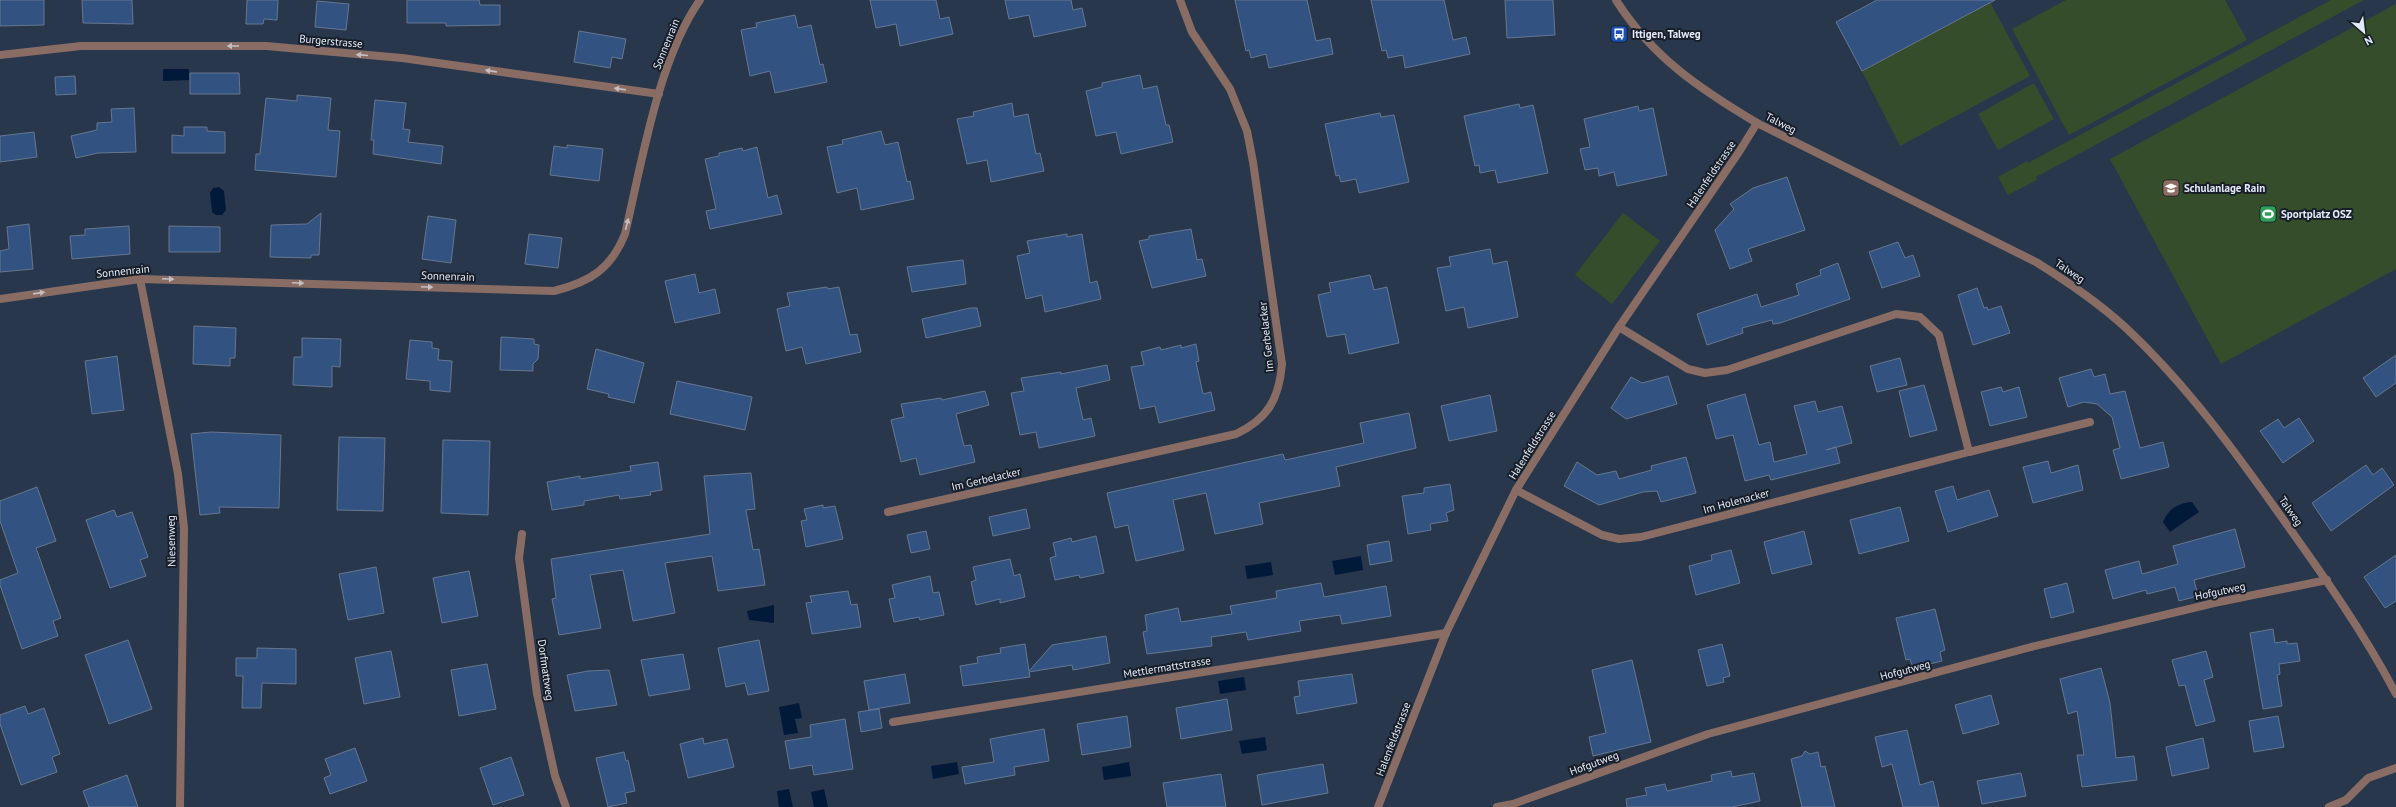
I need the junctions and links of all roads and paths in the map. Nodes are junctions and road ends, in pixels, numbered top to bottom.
1 (700, 0) edge
2 (1180, 0) edge
3 (1616, 0) edge
4 (0, 55) edge
5 (659, 94) junction
6 (1757, 122) junction
7 (140, 279) junction
8 (0, 299) edge
9 (1619, 327) junction
10 (2090, 422) dead end
11 (1969, 452) junction
12 (1516, 490) junction
13 (888, 512) dead end
14 (522, 534) dead end
15 (2327, 580) junction
16 (1446, 633) junction
17 (2396, 694) edge
18 (893, 722) dead end
19 (2396, 768) edge
20 (180, 807) edge
21 (566, 807) edge
22 (1378, 807) edge
23 (1497, 807) edge
24 (2329, 807) edge

1 - 5 street, Sonnenrain
2 - 13 street, Im Gerbelacker
3 - 6 street, Talweg
5 -> 4 street, Burgerstrasse
7 -> 5 street, Sonnenrain
6 - 9 street, Halenfeldstrasse
6 - 15 street, Talweg
8 -> 7 street, Sonnenrain
7 - 20 street, Niesenweg
9 - 11 street
9 - 12 street, Halenfeldstrasse
10 - 11 street, Im Holenacker
11 - 12 street, Im Holenacker
12 - 16 street, Halenfeldstrasse
14 - 21 street, Dorfmattweg
15 - 17 street, Talweg
15 - 23 street, Hofgutweg
16 - 18 street, Mettlermattstrasse
16 - 22 street, Halenfeldstrasse
19 - 24 street

